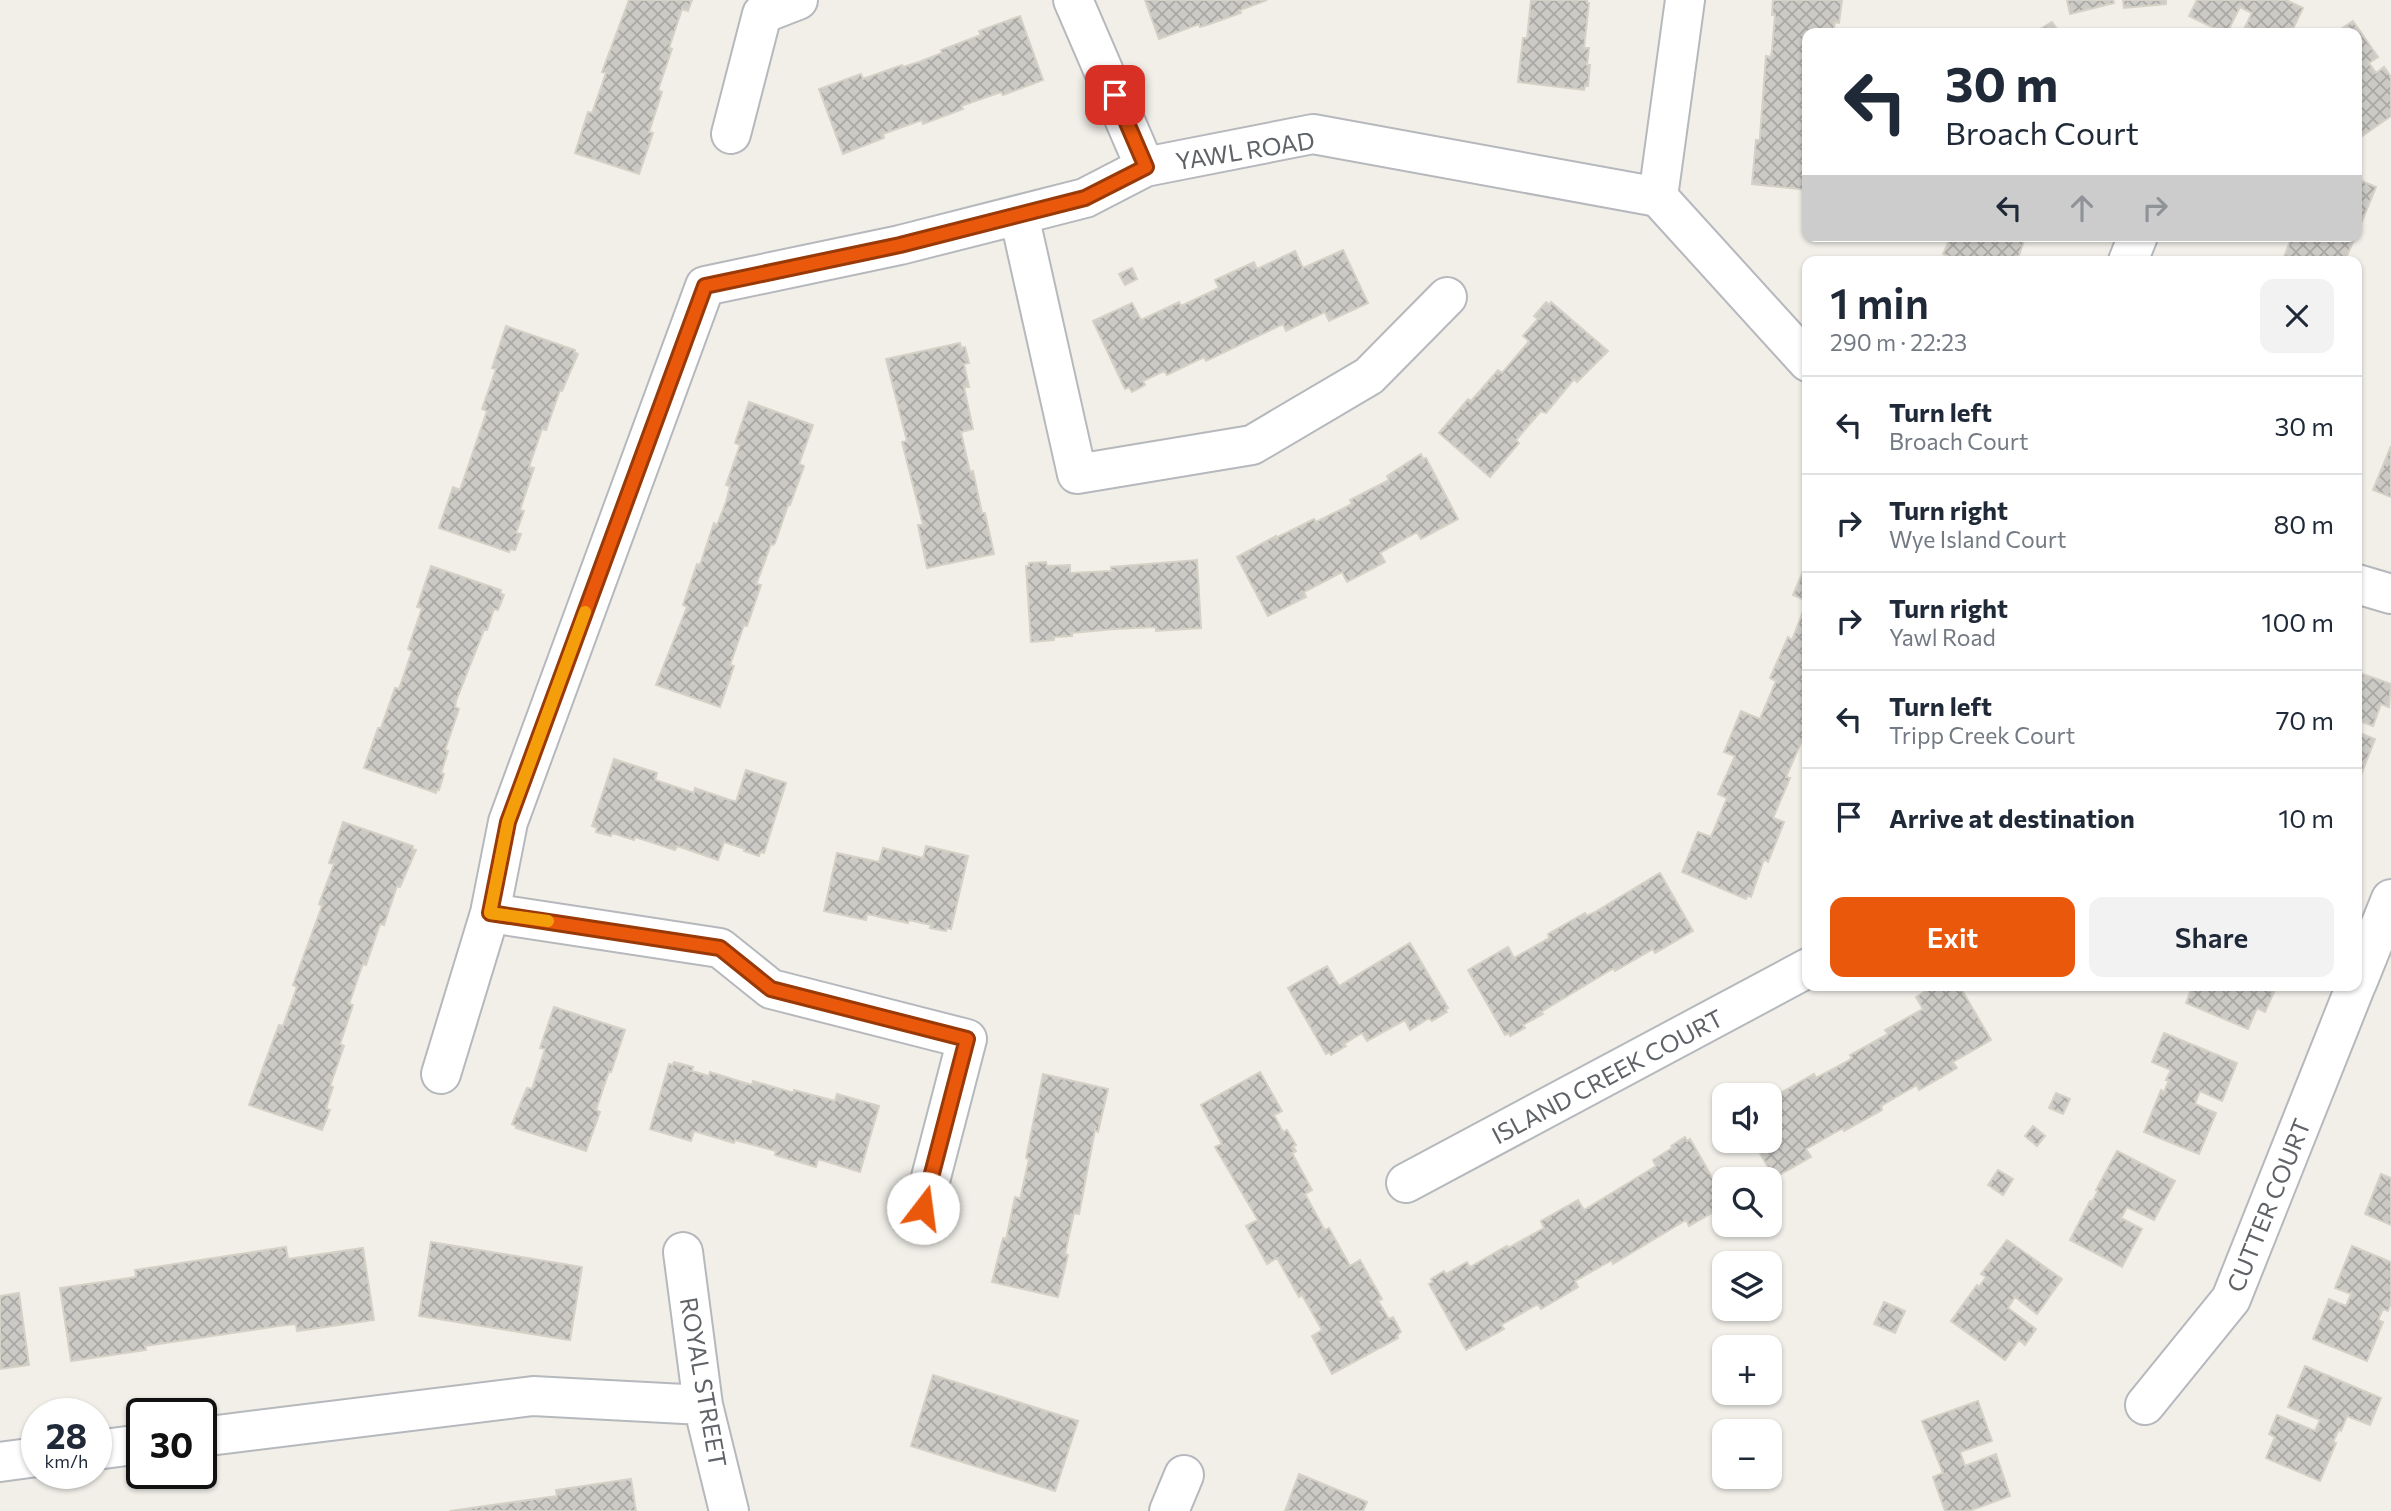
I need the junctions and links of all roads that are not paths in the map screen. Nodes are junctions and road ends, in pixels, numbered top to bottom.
1 (798, 0) edge
2 (1073, 0) edge
3 (1685, 0) edge
4 (730, 134) dead end
5 (1146, 167) junction
6 (1658, 197) junction
7 (1020, 215) junction
8 (1447, 297) dead end
9 (1802, 355) edge
10 (2362, 585) edge
11 (2391, 594) edge
12 (2391, 899) edge
13 (490, 913) junction
14 (1802, 971) edge
15 (2362, 972) edge
16 (2354, 991) edge
17 (441, 1074) dead end
18 (1406, 1183) dead end
19 (923, 1208) dead end
20 (683, 1252) dead end
21 (703, 1405) junction
22 (2145, 1405) dead end
23 (217, 1435) edge
24 (21, 1459) edge
25 (0, 1462) edge
26 (1184, 1475) dead end
27 (729, 1511) edge
28 (1169, 1511) edge

1 - 4 street
2 - 5 street
3 - 6 street
5 - 6 street, YAWL ROAD
5 - 7 street, YAWL ROAD
6 - 9 street
7 - 8 street
7 - 13 street, YAWL ROAD
10 - 11 street
12 - 15 street, CUTTER COURT
13 - 17 street
13 - 19 street
14 - 18 street, ISLAND CREEK COURT
16 - 22 street, CUTTER COURT
20 - 21 street, ROYAL STREET
21 - 23 street
21 - 27 street, ROYAL STREET
24 - 25 street
26 - 28 street

